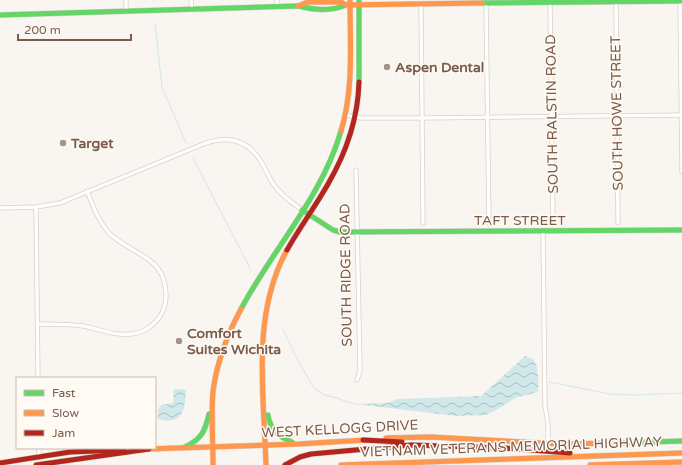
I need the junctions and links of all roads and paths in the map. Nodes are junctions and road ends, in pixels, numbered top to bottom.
1 (126, 0) edge
2 (191, 0) edge
3 (277, 0) edge
4 (522, 2) edge
5 (616, 2) junction
6 (681, 2) edge
7 (348, 3) edge
8 (359, 3) edge
9 (550, 3) junction
10 (486, 4) junction
11 (421, 5) junction
12 (277, 6) junction
13 (192, 10) junction
14 (126, 11) junction
15 (0, 15) edge
16 (346, 115) junction
17 (682, 115) edge
18 (617, 116) junction
19 (353, 117) junction
20 (487, 117) junction
21 (552, 117) junction
22 (422, 118) junction
23 (356, 170) dead end
24 (682, 172) edge
25 (87, 191) junction
26 (36, 207) junction
27 (0, 208) edge
28 (302, 210) junction
29 (309, 214) junction
30 (618, 223) dead end
31 (423, 224) dead end
32 (489, 224) dead end
33 (554, 224) dead end
34 (682, 230) edge
35 (357, 232) junction
36 (543, 232) junction
37 (38, 324) junction
38 (38, 377) edge
39 (357, 380) dead end
40 (264, 393) junction
41 (212, 403) junction
42 (363, 440) junction
43 (682, 440) edge
44 (299, 444) junction
45 (548, 444) junction
46 (440, 446) junction
47 (181, 448) junction
48 (266, 448) junction
49 (39, 449) edge
50 (149, 449) joint
51 (156, 449) edge
52 (213, 450) junction
53 (682, 452) edge
54 (614, 455) junction
55 (40, 457) junction
56 (682, 462) edge
57 (0, 463) edge
58 (36, 465) edge
59 (213, 465) edge
60 (266, 465) edge
61 (285, 465) edge
62 (341, 465) edge
63 (590, 465) edge

1 - 14 street
2 - 13 street
3 - 12 street
4 - 9 main road
4 - 10 main road
5 - 6 main road
5 - 9 main road
5 - 18 street, SOUTH HOWE STREET
6 - 17 street
7 - 8 main road
7 - 12 main road
7 - 16 main road
8 - 11 main road
8 - 19 main road
9 - 21 street, SOUTH RALSTIN ROAD
10 - 11 main road
10 - 20 street
11 - 22 street
12 - 13 main road
13 - 14 main road
14 - 15 main road
16 - 19 street
16 - 28 main road
17 - 18 street
17 - 24 street
18 - 21 street
18 - 30 street, SOUTH HOWE STREET
19 - 22 street
19 - 29 main road
20 - 21 street
20 - 22 street
20 - 32 street
21 - 33 street, SOUTH RALSTIN ROAD
22 - 31 street
23 - 35 street, SOUTH RIDGE ROAD
25 - 26 street
25 - 28 street
25 - 37 street
26 - 27 street
26 - 37 street
28 - 29 main road, TAFT STREET
28 - 41 main road
29 - 35 main road, TAFT STREET
29 - 40 main road
34 - 36 main road, TAFT STREET
35 - 36 main road, TAFT STREET
35 - 39 street, SOUTH RIDGE ROAD
36 - 45 street
37 - 38 street
40 - 44 main road
40 - 48 main road
41 - 47 main road
41 - 52 main road
42 - 44 main road, WEST KELLOGG DRIVE
42 - 45 main road, WEST KELLOGG DRIVE
42 - 46 main road
43 - 45 main road, WEST KELLOGG DRIVE
44 - 48 main road, WEST KELLOGG DRIVE
46 - 54 main road
46 - 61 main road
47 - 51 main road, WEST KELLOGG DRIVE
47 - 52 main road, WEST KELLOGG DRIVE
48 - 52 main road, WEST KELLOGG DRIVE
48 - 60 main road
49 - 55 street
50 - 55 main road, WEST KELLOGG DRIVE
50 - 58 main road
52 - 59 main road
53 - 54 main road, VIETNAM VETERANS MEMORIAL HIGHWAY
54 - 62 main road, VIETNAM VETERANS MEMORIAL HIGHWAY
55 - 57 main road, WEST KELLOGG DRIVE
56 - 63 main road, VIETNAM VETERANS MEMORIAL HIGHWAY

